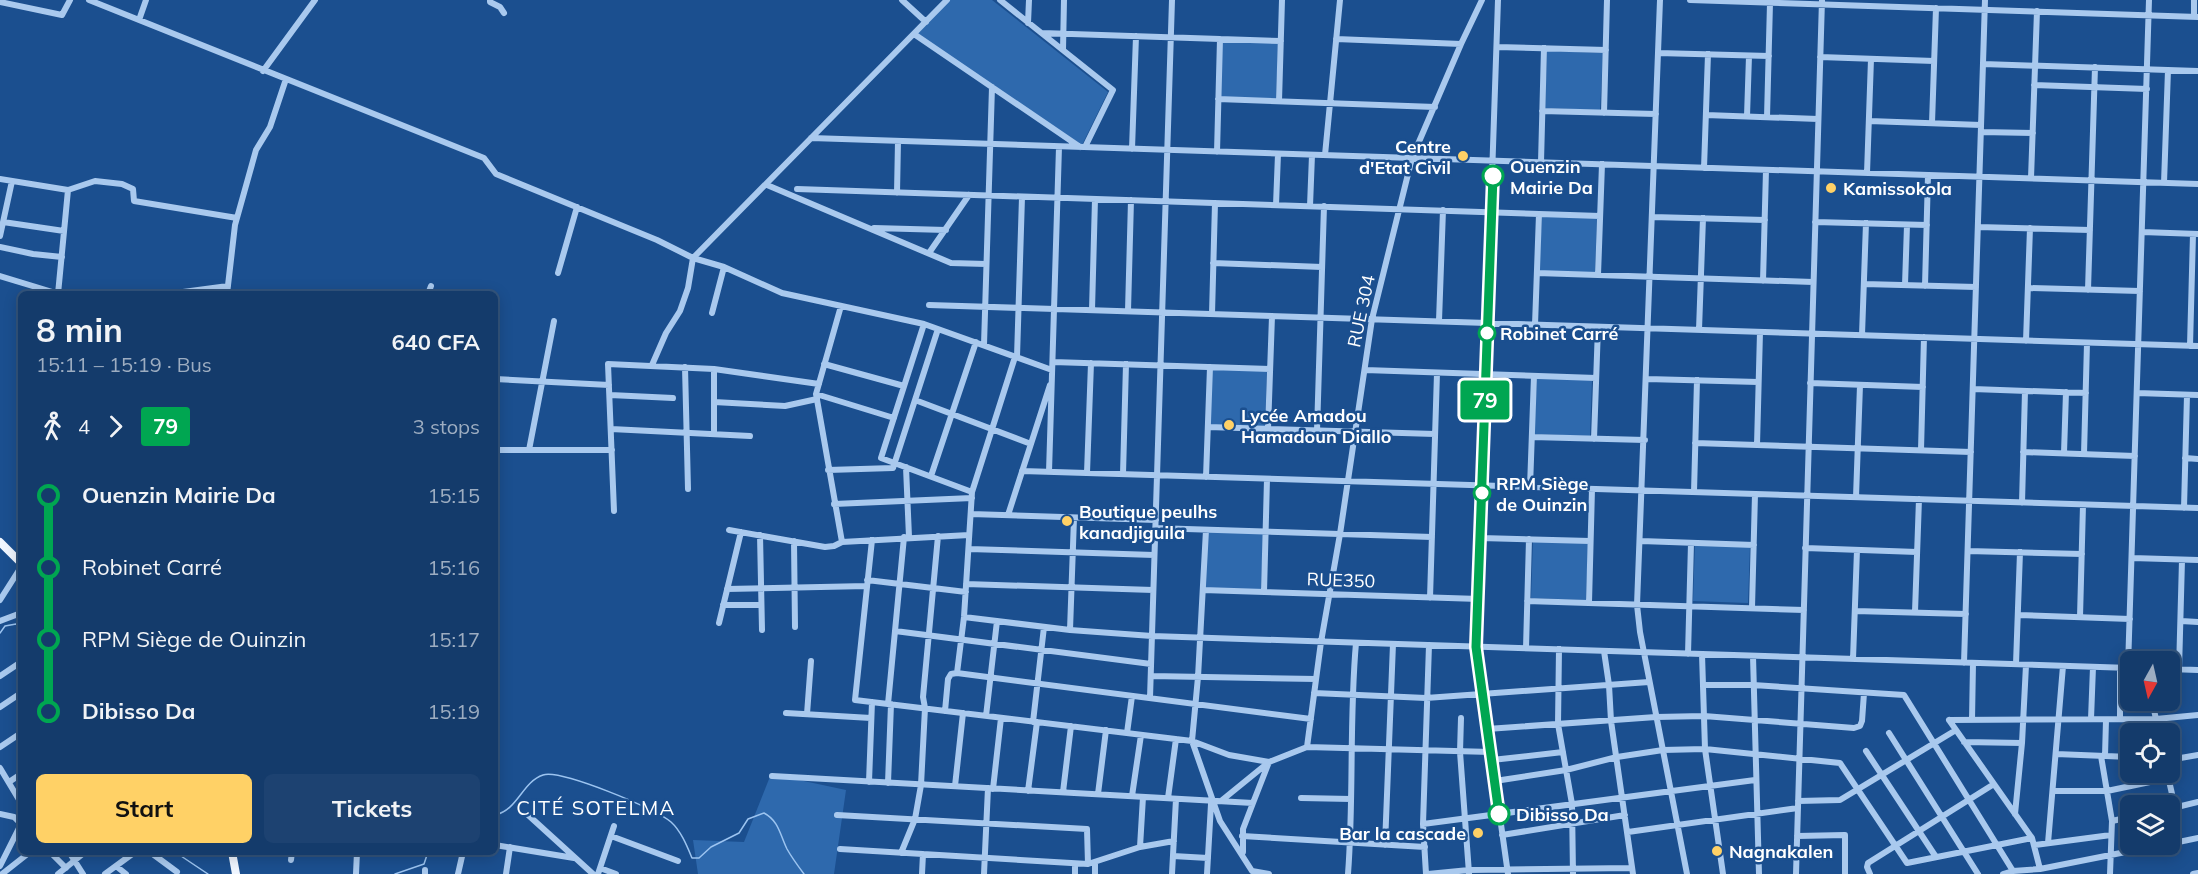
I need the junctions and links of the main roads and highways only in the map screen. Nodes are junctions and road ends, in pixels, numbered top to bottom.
1 (0, 542) edge
2 (18, 562) edge
3 (233, 855) edge
4 (236, 874) edge

1 - 2 main road
3 - 4 main road

